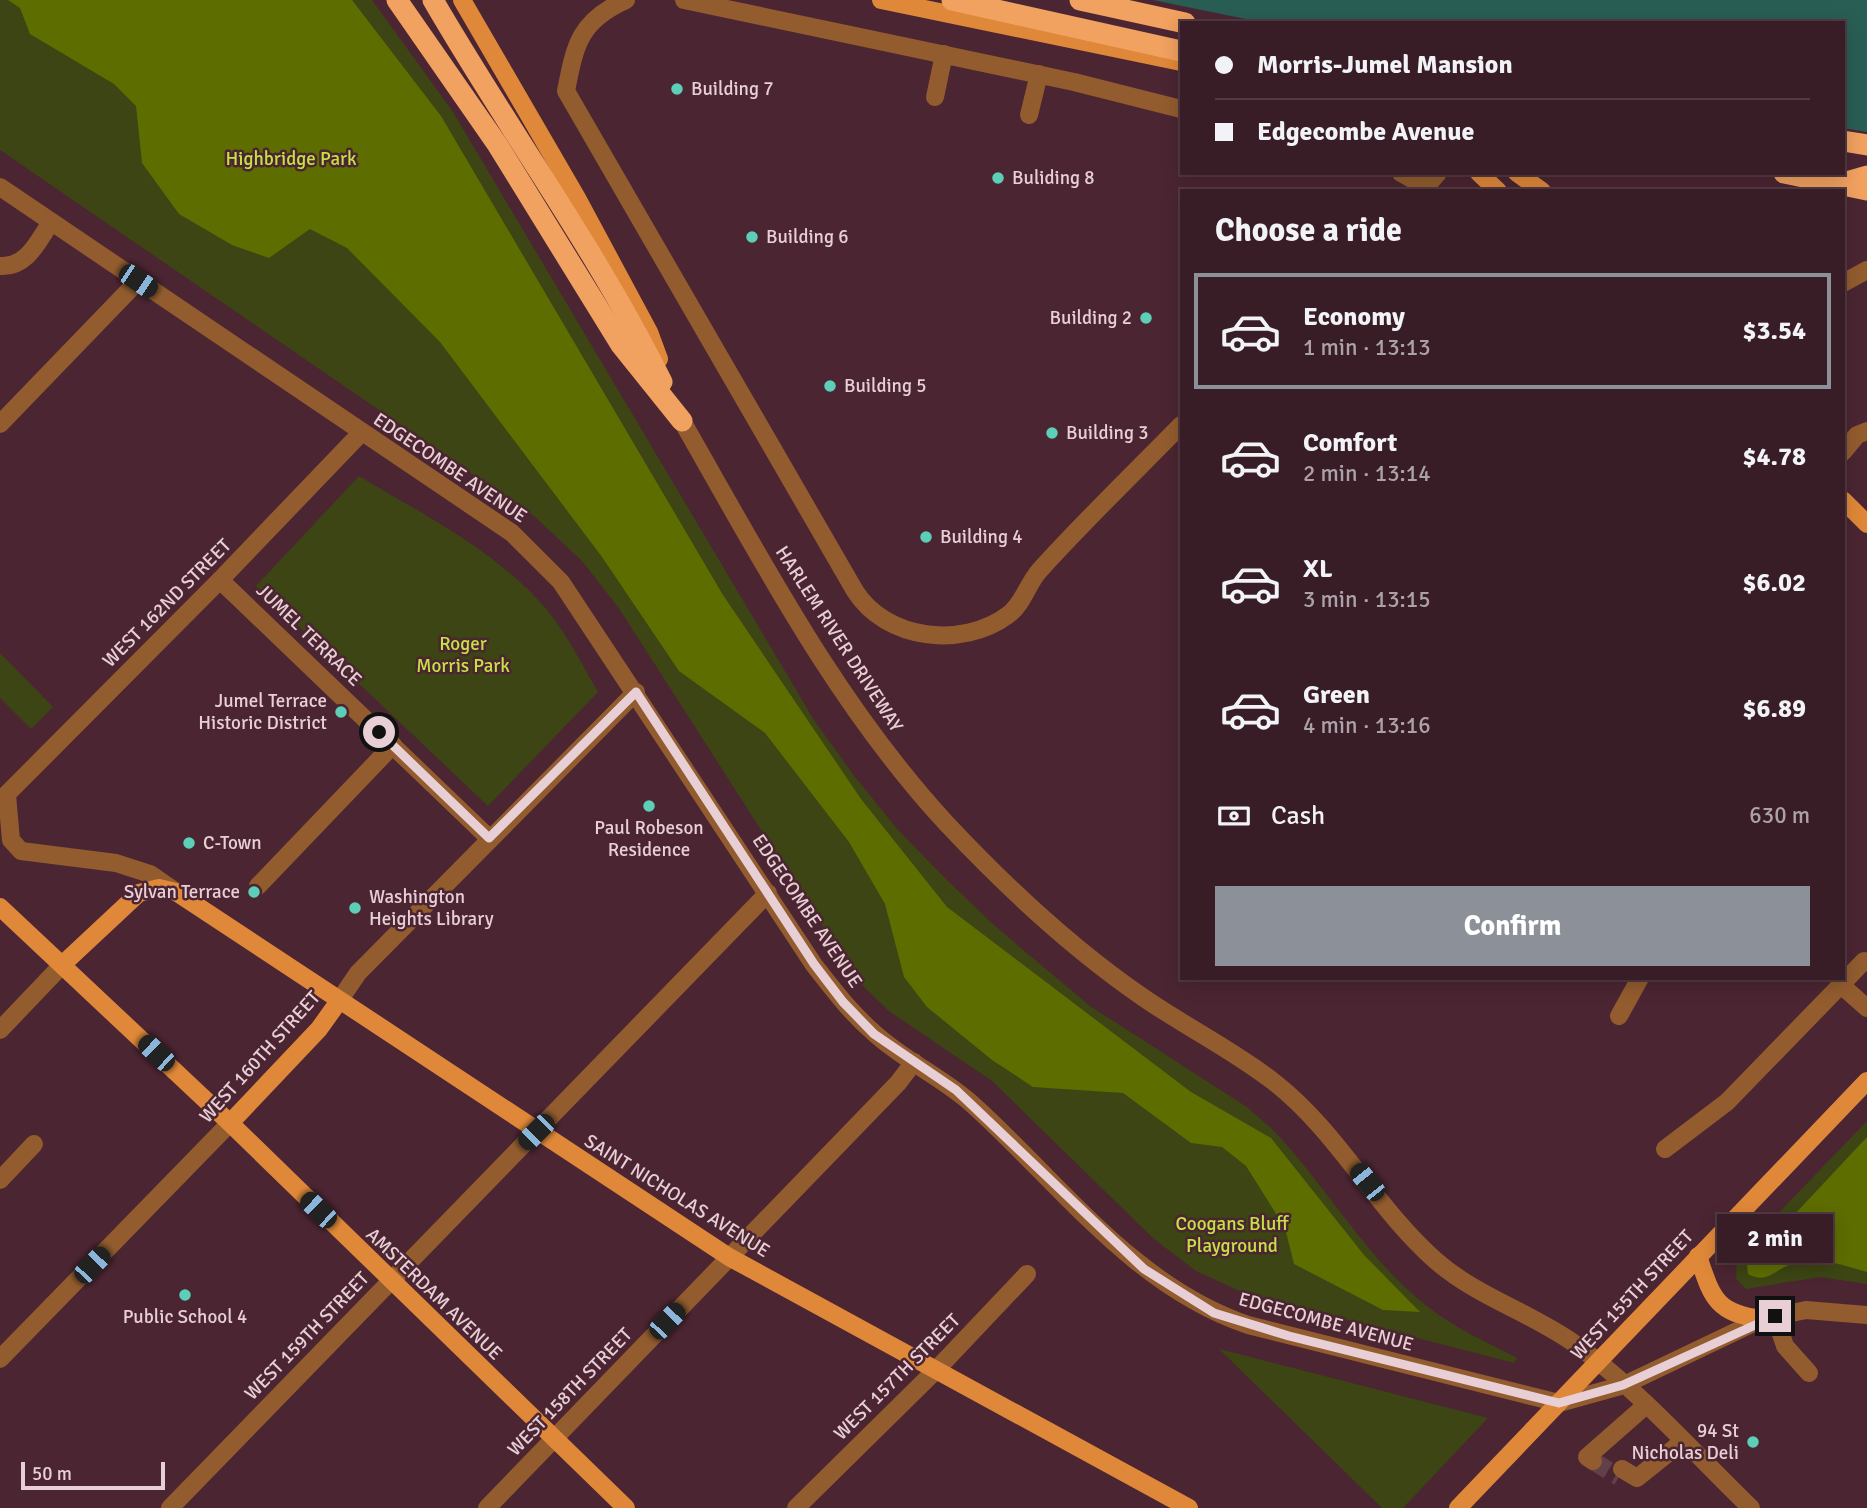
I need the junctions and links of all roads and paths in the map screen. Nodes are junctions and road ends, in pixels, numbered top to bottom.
1 (397, 0) edge
2 (433, 0) edge
3 (461, 0) edge
4 (625, 0) edge
5 (684, 0) edge
6 (881, 0) edge
7 (952, 0) edge
8 (1080, 0) edge
9 (1180, 22) edge
10 (1180, 51) edge
11 (944, 54) junction
12 (1180, 62) edge
13 (1039, 74) junction
14 (936, 97) dead end
15 (1180, 109) edge
16 (1029, 115) dead end
17 (1845, 141) edge
18 (1867, 145) edge
19 (1404, 175) edge
20 (1436, 175) edge
21 (1481, 175) edge
22 (1520, 175) edge
23 (1794, 175) edge
24 (1867, 176) edge
25 (1424, 189) edge
26 (1496, 189) edge
27 (1539, 189) edge
28 (1822, 189) edge
29 (1867, 190) edge
30 (2, 192) edge
31 (51, 222) junction
32 (0, 266) edge
33 (1867, 270) edge
34 (138, 281) junction
35 (1845, 282) edge
36 (682, 421) junction
37 (0, 424) edge
38 (1180, 426) edge
39 (1867, 431) edge
40 (361, 433) junction
41 (1845, 450) edge
42 (1845, 501) edge
43 (1867, 524) edge
44 (220, 580) junction
45 (636, 692) junction
46 (393, 745) junction
47 (3, 798) edge
48 (489, 838) junction
49 (258, 886) dead end
50 (176, 892) junction
51 (768, 893) junction
52 (0, 907) edge
53 (1864, 961) dead end
54 (63, 964) junction
55 (1639, 980) edge
56 (1841, 985) junction
57 (339, 1001) junction
58 (1867, 1008) edge
59 (1619, 1016) dead end
60 (0, 1030) edge
61 (914, 1062) junction
62 (1867, 1080) edge
63 (230, 1123) junction
64 (536, 1132) junction
65 (34, 1144) dead end
66 (1665, 1149) dead end
67 (0, 1180) edge
68 (1698, 1256) junction
69 (729, 1257) junction
70 (1027, 1274) dead end
71 (390, 1280) junction
72 (1867, 1315) edge
73 (1768, 1318) junction
74 (0, 1359) edge
75 (1599, 1361) junction
76 (937, 1369) junction
77 (1809, 1373) dead end
78 (1623, 1385) junction
79 (1559, 1403) junction
80 (1646, 1406) junction
81 (554, 1439) junction
82 (1682, 1442) junction
83 (1595, 1456) dead end
84 (1626, 1474) dead end
85 (170, 1508) edge
86 (487, 1508) edge
87 (626, 1508) edge
88 (796, 1508) edge
89 (1189, 1508) edge
90 (1458, 1508) edge
91 (1751, 1508) edge

1 - 36 highway
2 - 36 highway
3 - 36 main road
4 - 38 street
5 - 11 street
6 - 12 main road
7 - 10 highway
8 - 9 highway
11 - 13 street
11 - 14 street
13 - 15 street
13 - 16 street
17 - 18 highway
19 - 25 street
20 - 25 street
21 - 26 main road
22 - 27 main road
23 - 29 highway, bridge
24 - 28 highway
30 - 31 street, EDGECOMBE AVENUE
31 - 32 street
31 - 34 street, EDGECOMBE AVENUE
33 - 35 street
34 - 37 street
34 - 40 street, EDGECOMBE AVENUE
36 - 75 street, HARLEM RIVER DRIVEWAY
39 - 41 street
40 - 44 street, WEST 162ND STREET
40 - 45 street, EDGECOMBE AVENUE
42 - 43 main road
44 - 46 street, JUMEL TERRACE
44 - 47 street, WEST 162ND STREET
45 - 48 street, WEST 160TH STREET
45 - 51 street, EDGECOMBE AVENUE
46 - 48 street, JUMEL TERRACE
46 - 49 street
47 - 50 street, SAINT NICHOLAS AVENUE
48 - 57 street, WEST 160TH STREET
50 - 54 main road
50 - 57 main road, SAINT NICHOLAS AVENUE
51 - 61 street, EDGECOMBE AVENUE
51 - 64 street, WEST 159TH STREET
52 - 54 main road, AMSTERDAM AVENUE
53 - 56 street
54 - 60 street
54 - 63 main road, AMSTERDAM AVENUE
55 - 59 street
56 - 58 street
56 - 66 street
57 - 63 main road, WEST 160TH STREET
57 - 64 main road, SAINT NICHOLAS AVENUE
61 - 69 street, WEST 158TH STREET
61 - 79 street, EDGECOMBE AVENUE
62 - 68 main road, WEST 155TH STREET
63 - 71 main road, AMSTERDAM AVENUE
63 - 74 street, WEST 160TH STREET
64 - 69 main road, SAINT NICHOLAS AVENUE
64 - 71 street, WEST 159TH STREET
65 - 67 street
68 - 73 main road
68 - 75 main road, WEST 155TH STREET
69 - 76 main road, SAINT NICHOLAS AVENUE
69 - 81 street, WEST 158TH STREET
70 - 76 street, WEST 157TH STREET
71 - 81 main road, AMSTERDAM AVENUE
71 - 85 street, WEST 159TH STREET
72 - 73 street, EDGECOMBE AVENUE
73 - 77 street
73 - 78 street, EDGECOMBE AVENUE
75 - 78 street, HARLEM RIVER DRIVEWAY
75 - 79 main road, WEST 155TH STREET
76 - 88 street, WEST 157TH STREET
76 - 89 main road, SAINT NICHOLAS AVENUE
78 - 79 street, EDGECOMBE AVENUE
78 - 80 street, HARLEM RIVER DRIVEWAY
79 - 90 main road, WEST 155TH STREET
80 - 82 street, HARLEM RIVER DRIVEWAY
80 - 83 street
81 - 86 street, WEST 158TH STREET
81 - 87 main road, AMSTERDAM AVENUE
82 - 84 street
82 - 91 street, HARLEM RIVER DRIVEWAY

